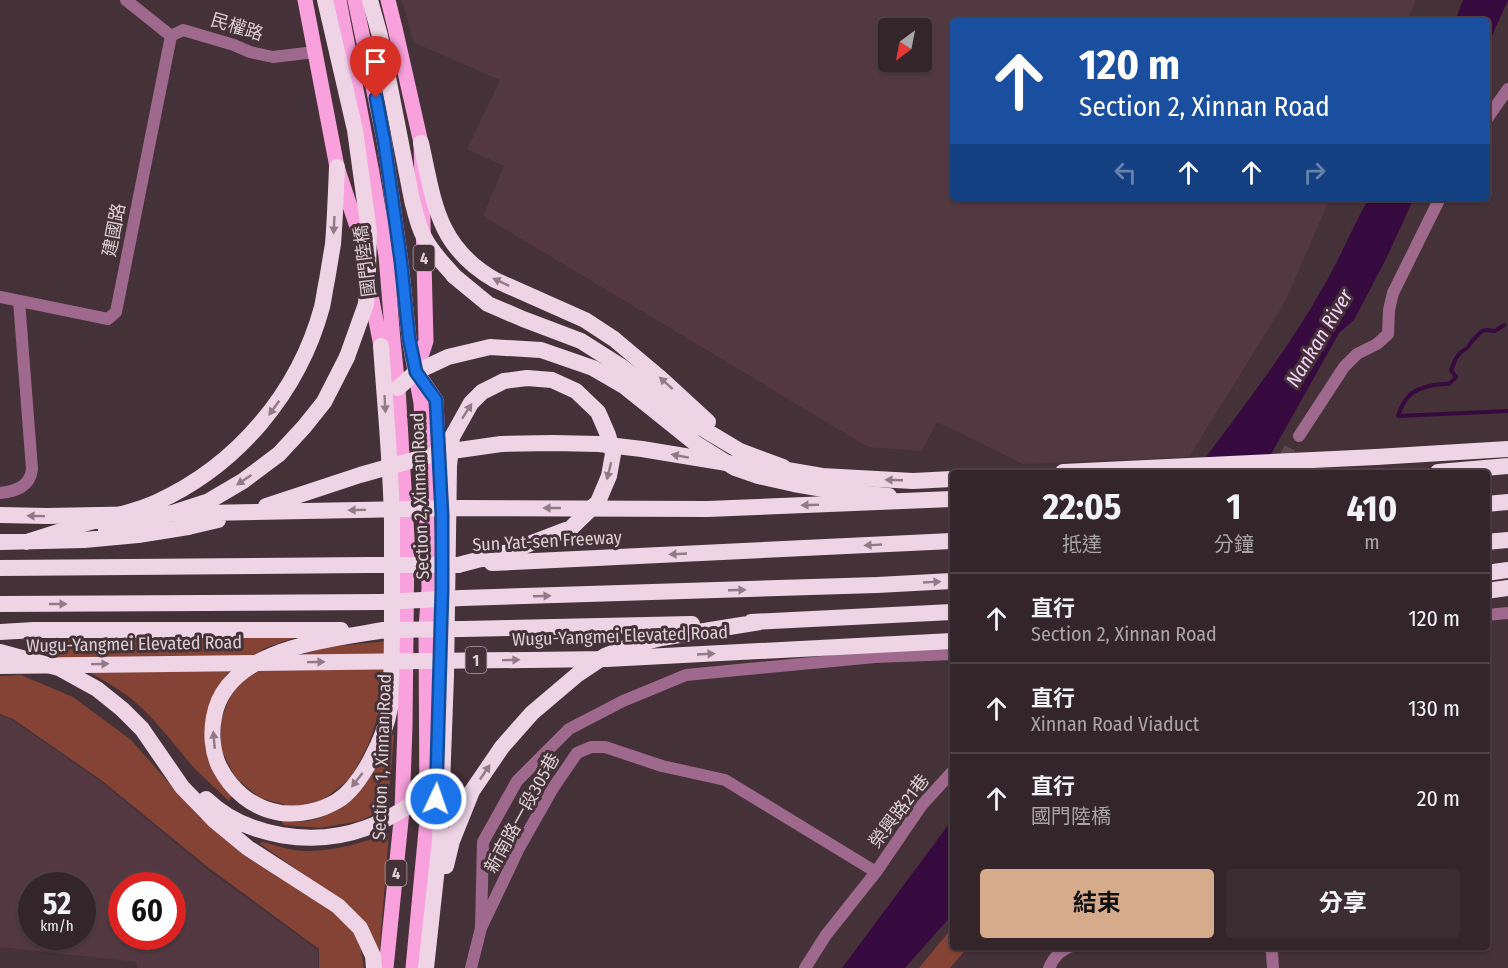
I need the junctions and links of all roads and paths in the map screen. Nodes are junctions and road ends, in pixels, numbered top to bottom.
1 (126, 0) edge
2 (305, 0) edge
3 (325, 0) edge
4 (339, 0) edge
5 (355, 0) edge
6 (370, 0) edge
7 (388, 0) edge
8 (171, 36) junction
9 (315, 52) junction
10 (1508, 89) edge
11 (1490, 114) edge
12 (421, 143) junction
13 (337, 167) junction
14 (1439, 201) edge
15 (0, 297) edge
16 (19, 301) junction
17 (387, 343) junction
18 (416, 372) junction
19 (398, 388) junction
20 (1299, 436) tunnel mouth
21 (1508, 448) edge
22 (740, 451) junction
23 (1508, 466) edge
24 (1105, 470) edge
25 (1461, 470) edge
26 (799, 472) junction
27 (950, 479) edge
28 (0, 493) edge
29 (876, 495) junction
30 (950, 499) edge
31 (1508, 502) edge
32 (950, 504) edge
33 (1490, 504) edge
34 (0, 515) edge
35 (1508, 540) edge
36 (950, 541) edge
37 (0, 542) edge
38 (27, 542) junction
39 (1490, 542) edge
40 (458, 565) junction
41 (0, 568) edge
42 (1508, 570) edge
43 (1490, 572) edge
44 (950, 581) edge
45 (406, 583) joint
46 (435, 588) junction
47 (1508, 588) edge
48 (1490, 590) edge
49 (1508, 596) edge
50 (1490, 598) edge
51 (0, 604) edge
52 (950, 612) edge
53 (1508, 613) edge
54 (1490, 615) edge
55 (760, 622) junction
56 (384, 630) junction
57 (0, 632) edge
58 (950, 641) edge
59 (0, 652) edge
60 (950, 654) edge
61 (0, 666) edge
62 (174, 774) junction
63 (950, 774) edge
64 (427, 794) junction
65 (402, 811) junction
66 (876, 872) junction
67 (480, 928) junction
68 (1062, 950) edge
69 (1271, 950) edge
70 (374, 968) edge
71 (386, 968) edge
72 (413, 968) edge
73 (421, 968) edge
74 (426, 968) edge
75 (432, 968) edge
76 (471, 968) edge
77 (805, 968) edge
78 (1049, 968) edge
79 (1273, 968) edge

1 - 8 street
2 - 9 main road, 4
3 -> 38 highway, bridge
4 - 17 main road, 國門陸橋 / 4
5 - 18 main road, 國門陸橋 / 4
6 - 22 highway, bridge
7 - 12 main road, 4
8 - 9 street, 民權路
8 - 16 street, 建國路
9 - 13 main road, 4
10 - 11 street
12 - 18 main road, 4
22 -> 12 highway
13 - 17 main road, 4
13 -> 38 highway
14 - 20 street
15 - 16 street, 建國路
16 - 28 street
17 - 19 main road, 4
17 -> 56 highway
18 - 19 highway
18 - 29 highway
18 - 46 main road, Section 2, Xinnan Road / 4
18 - 46 main road, Section 2, Xinnan Road / 4
19 - 45 main road, Section 2, Xinnan Road / 4
21 - 24 highway, bridge
22 - 26 highway
23 - 25 highway
27 -> 26 highway, bridge
26 - 29 highway
26 -> 38 highway, bridge
29 - 32 highway
30 -> 34 highway, bridge
31 - 33 highway
35 - 39 highway
36 -> 40 highway, Sun Yat-sen Freeway
37 - 38 highway
40 - 41 highway, Sun Yat-sen Freeway, bridge
74 -> 40 highway
42 - 43 highway
51 -> 44 highway, bridge
45 - 65 main road, Section 1, Xinnan Road / 4
46 - 64 main road, 4
46 - 73 main road, 4
47 - 48 highway
49 - 50 highway
52 - 55 highway
53 - 54 street
55 - 56 highway, bridge
75 -> 55 highway
56 - 57 highway
61 -> 58 highway, Wugu-Yangmei Elevated Road / 1, bridge
59 - 62 highway
60 - 67 street
62 - 65 highway
62 - 70 highway
63 - 66 street, 榮興路21巷
64 - 65 highway
64 - 72 main road, 4
65 - 71 main road, Section 1, Xinnan Road / 4
66 - 67 street, 新南路一段305巷
66 - 77 street, 榮興路21巷
67 - 76 street, 新南路一段305巷
68 - 78 street
69 - 79 street

